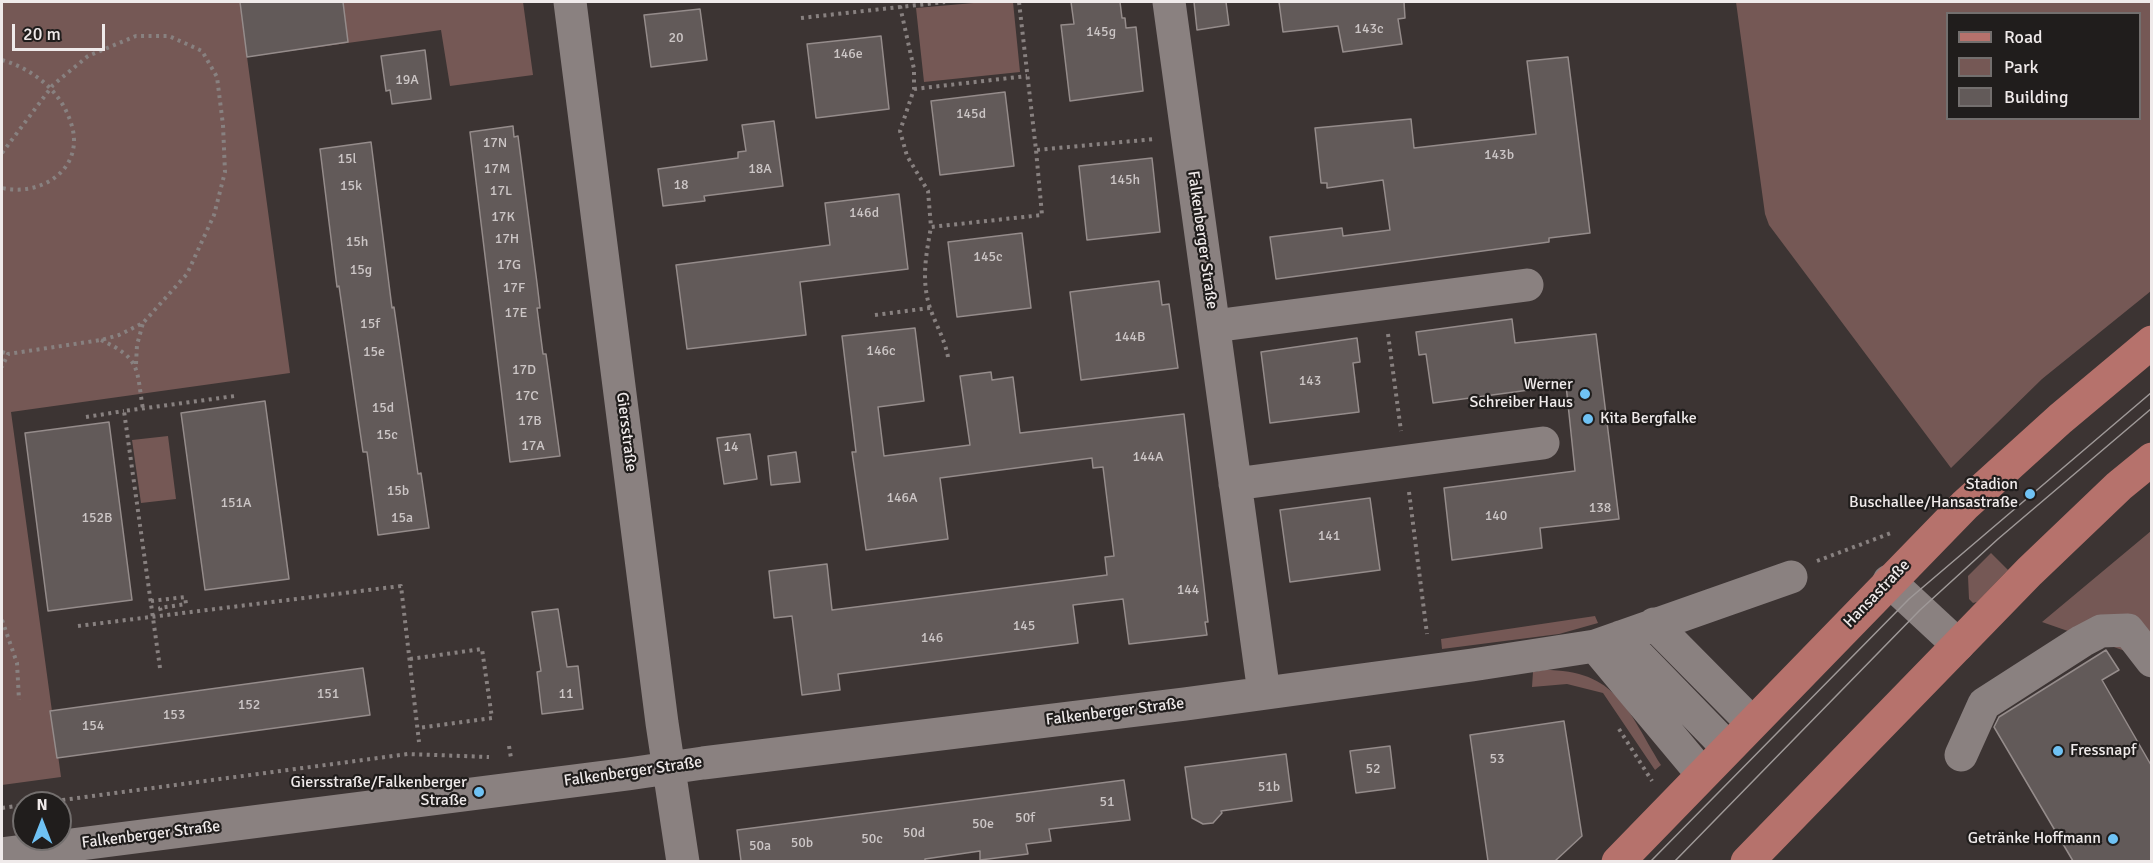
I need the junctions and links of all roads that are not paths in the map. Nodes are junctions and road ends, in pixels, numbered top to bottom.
1 (570, 2) edge
2 (1169, 2) edge
3 (1527, 285) dead end
4 (1214, 326) junction
5 (2151, 342) edge
6 (1543, 443) dead end
7 (2151, 459) edge
8 (1235, 484) junction
9 (1791, 577) road end
10 (1889, 581) junction
11 (1654, 624) junction
12 (1607, 641) junction
13 (1958, 645) junction
14 (2151, 662) edge
15 (1264, 693) junction
16 (1752, 723) junction
17 (1727, 747) junction
18 (1961, 755) dead end
19 (669, 768) junction
20 (1702, 774) junction
21 (2, 854) edge
22 (683, 861) edge
23 (1617, 861) edge
24 (1747, 861) edge

1 - 19 street, Giersstraße
2 - 4 street, Falkenberger Straße
3 - 4 street
4 - 8 street, Falkenberger Straße
5 - 10 main road, Hansastraße
6 - 8 street
7 - 13 main road
8 - 15 street, Falkenberger Straße
9 - 11 street, Falkenberger Straße
10 - 13 street
10 - 16 main road, Hansastraße
11 - 12 street, Falkenberger Straße
11 - 16 street
12 - 15 street, Falkenberger Straße
12 - 17 street
12 - 20 street
13 - 24 main road
14 - 18 street
15 - 19 street, Falkenberger Straße
16 - 17 main road, Hansastraße
17 - 20 main road, Hansastraße
19 - 21 street, Falkenberger Straße
19 - 22 street, Giersstraße
20 - 23 main road, Hansastraße

